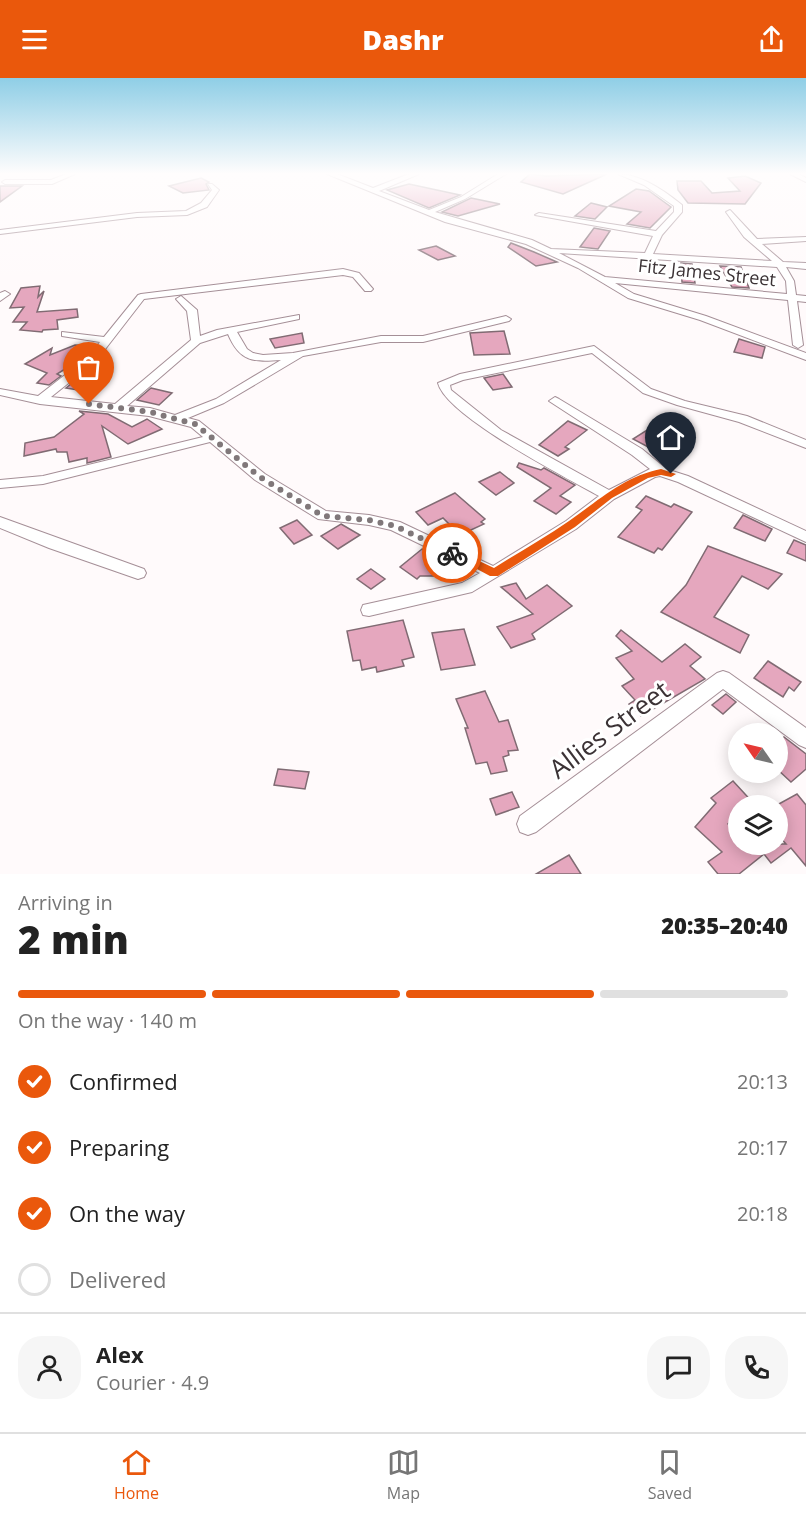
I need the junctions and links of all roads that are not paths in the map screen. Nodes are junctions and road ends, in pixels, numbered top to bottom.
1 (192, 211) edge
2 (678, 211) edge
3 (430, 212) edge
4 (730, 212) dead end
5 (539, 215) dead end
6 (0, 232) edge
7 (658, 234) junction
8 (806, 239) edge
9 (755, 242) junction
10 (546, 249) junction
11 (648, 255) junction
12 (780, 264) junction
13 (806, 267) edge
14 (604, 279) junction
15 (368, 289) dead end
16 (792, 298) junction
17 (181, 299) dead end
18 (806, 299) edge
19 (296, 317) dead end
20 (506, 319) dead end
21 (232, 332) junction
22 (66, 334) dead end
23 (106, 340) junction
24 (196, 341) junction
25 (768, 342) junction
26 (802, 345) edge
27 (293, 356) junction
28 (806, 357) edge
29 (0, 392) edge
30 (40, 400) junction
31 (555, 401) dead end
32 (119, 407) junction
33 (177, 418) junction
34 (212, 438) junction
35 (806, 444) edge
36 (661, 472) junction
37 (0, 484) edge
38 (609, 496) junction
39 (0, 522) edge
40 (806, 537) edge
41 (138, 573) dead end
42 (494, 573) junction
43 (369, 610) dead end
44 (806, 739) edge
45 (528, 824) dead end

1 - 6 street
2 - 7 street
3 - 10 street
4 - 9 street
5 - 7 street
7 - 11 street
8 - 9 street
9 - 12 street
10 - 11 street
10 - 14 street
11 - 12 street
12 - 13 street
12 - 16 street
14 - 16 street, Fitz James Street
14 - 25 street
15 - 23 street
16 - 18 street, Fitz James Street
16 - 26 street
17 - 24 street
19 - 21 street
20 - 27 street
21 - 24 street
21 - 27 street
22 - 23 street
23 - 30 street
24 - 32 street
25 - 26 street
25 - 28 street
27 - 33 street
29 - 30 street
30 - 32 street
31 - 36 street
32 - 33 street
33 - 34 street
34 - 37 street
34 - 42 street
35 - 38 street
36 - 38 street
36 - 40 street
38 - 42 street
39 - 41 street
42 - 43 street
44 - 45 street, Allies Street

